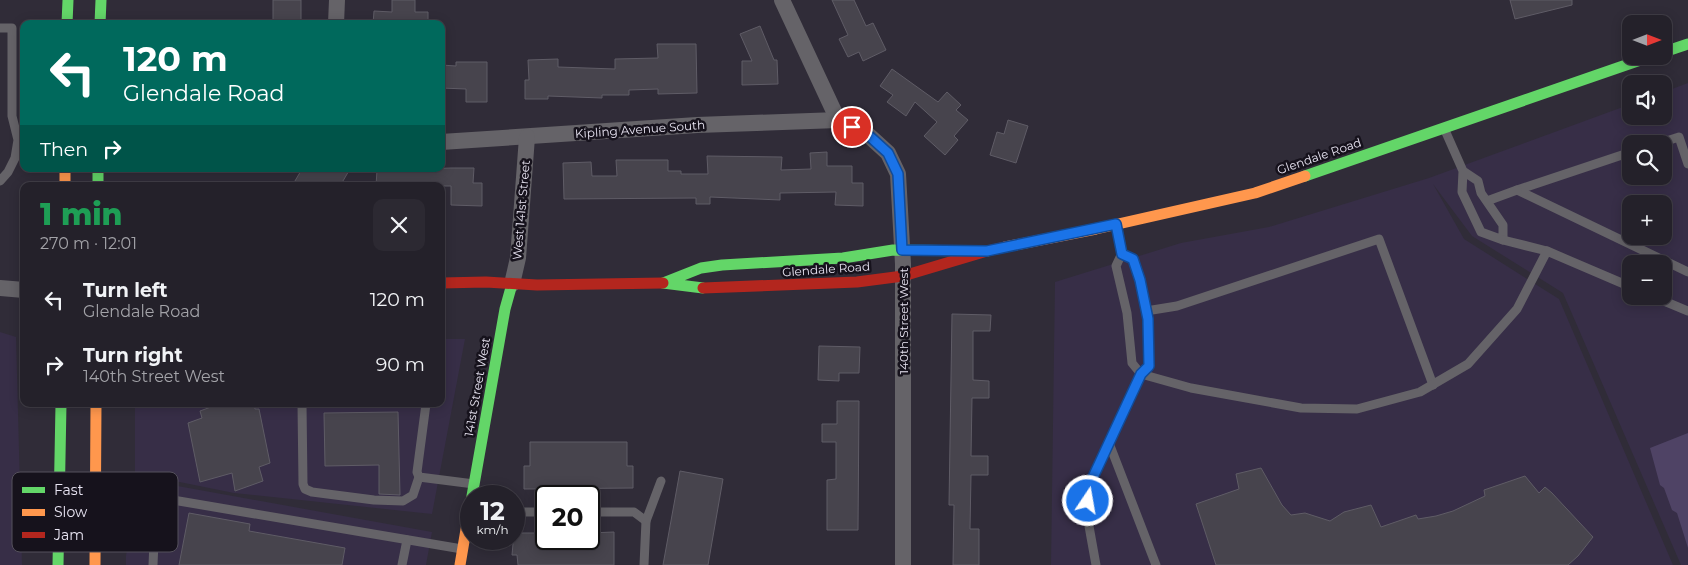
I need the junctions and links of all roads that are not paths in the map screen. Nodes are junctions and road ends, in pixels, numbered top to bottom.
1 (68, 0) edge
2 (101, 0) edge
3 (337, 0) edge
4 (782, 0) edge
5 (67, 20) edge
6 (100, 20) edge
7 (336, 20) edge
8 (0, 28) edge
9 (1688, 44) edge
10 (1672, 49) edge
11 (1626, 65) edge
12 (838, 120) junction
13 (1444, 128) junction
14 (1683, 135) edge
15 (527, 137) junction
16 (445, 142) edge
17 (1622, 155) edge
18 (1688, 164) edge
19 (1463, 171) junction
20 (0, 181) edge
21 (1517, 190) junction
22 (1486, 200) junction
23 (1116, 224) junction
24 (1503, 240) junction
25 (902, 250) junction
26 (987, 251) junction
27 (1547, 251) junction
28 (1122, 254) junction
29 (1688, 272) edge
30 (903, 276) junction
31 (445, 283) edge
32 (664, 283) junction
33 (1622, 283) edge
34 (512, 284) junction
35 (0, 288) edge
36 (20, 290) edge
37 (1672, 304) edge
38 (1146, 311) junction
39 (1688, 311) edge
40 (1141, 374) junction
41 (1433, 385) junction
42 (61, 407) edge
43 (96, 407) edge
44 (302, 407) edge
45 (426, 407) edge
46 (1109, 443) junction
47 (59, 472) edge
48 (96, 472) edge
49 (420, 477) junction
50 (661, 481) dead end
51 (474, 484) joint
52 (178, 501) edge
53 (600, 512) edge
54 (646, 520) junction
55 (407, 540) junction
56 (460, 548) edge
57 (462, 550) edge
58 (59, 552) edge
59 (95, 552) edge
60 (154, 552) edge
61 (59, 565) edge
62 (95, 565) edge
63 (154, 565) edge
64 (402, 565) edge
65 (460, 565) edge
66 (644, 565) edge
67 (903, 565) edge
68 (1096, 565) edge
69 (1156, 565) edge

1 - 5 main road
2 - 6 main road
3 - 7 street
4 - 12 street
8 - 20 lane
9 - 10 main road
11 - 13 main road, Glendale Road
12 - 15 street, Kipling Avenue South
12 - 25 street, 140th Street West
13 - 19 lane
13 - 23 main road, Glendale Road
14 - 18 lane
15 - 16 street, Kipling Avenue South
15 - 34 street, West 141st Street
17 - 21 lane
19 - 22 lane
19 - 24 lane
21 - 22 lane
21 - 29 lane
22 - 24 lane
23 - 26 main road, Glendale Road
23 - 28 lane
24 - 27 lane
25 - 26 main road, Glendale Road
25 - 30 street, 140th Street West
25 - 32 main road, Glendale Road
26 - 30 main road, Glendale Road
27 - 33 lane
27 - 41 lane
28 - 38 lane
28 - 40 lane
30 - 32 main road, Glendale Road
30 - 67 street, 140th Street West
31 - 34 main road, Glendale Road
32 - 34 main road, Glendale Road
34 - 51 main road, 141st Street West
35 - 36 street
37 - 39 lane
38 - 40 lane
38 - 41 lane
40 - 41 lane
40 - 46 lane
42 - 47 main road
43 - 48 main road
44 - 49 lane
45 - 49 lane
46 - 68 lane
46 - 69 lane
49 - 51 lane
50 - 54 lane
52 - 55 lane
53 - 54 lane
54 - 66 lane
55 - 56 lane
55 - 64 lane
57 - 65 main road
58 - 61 main road
59 - 62 main road
60 - 63 lane

